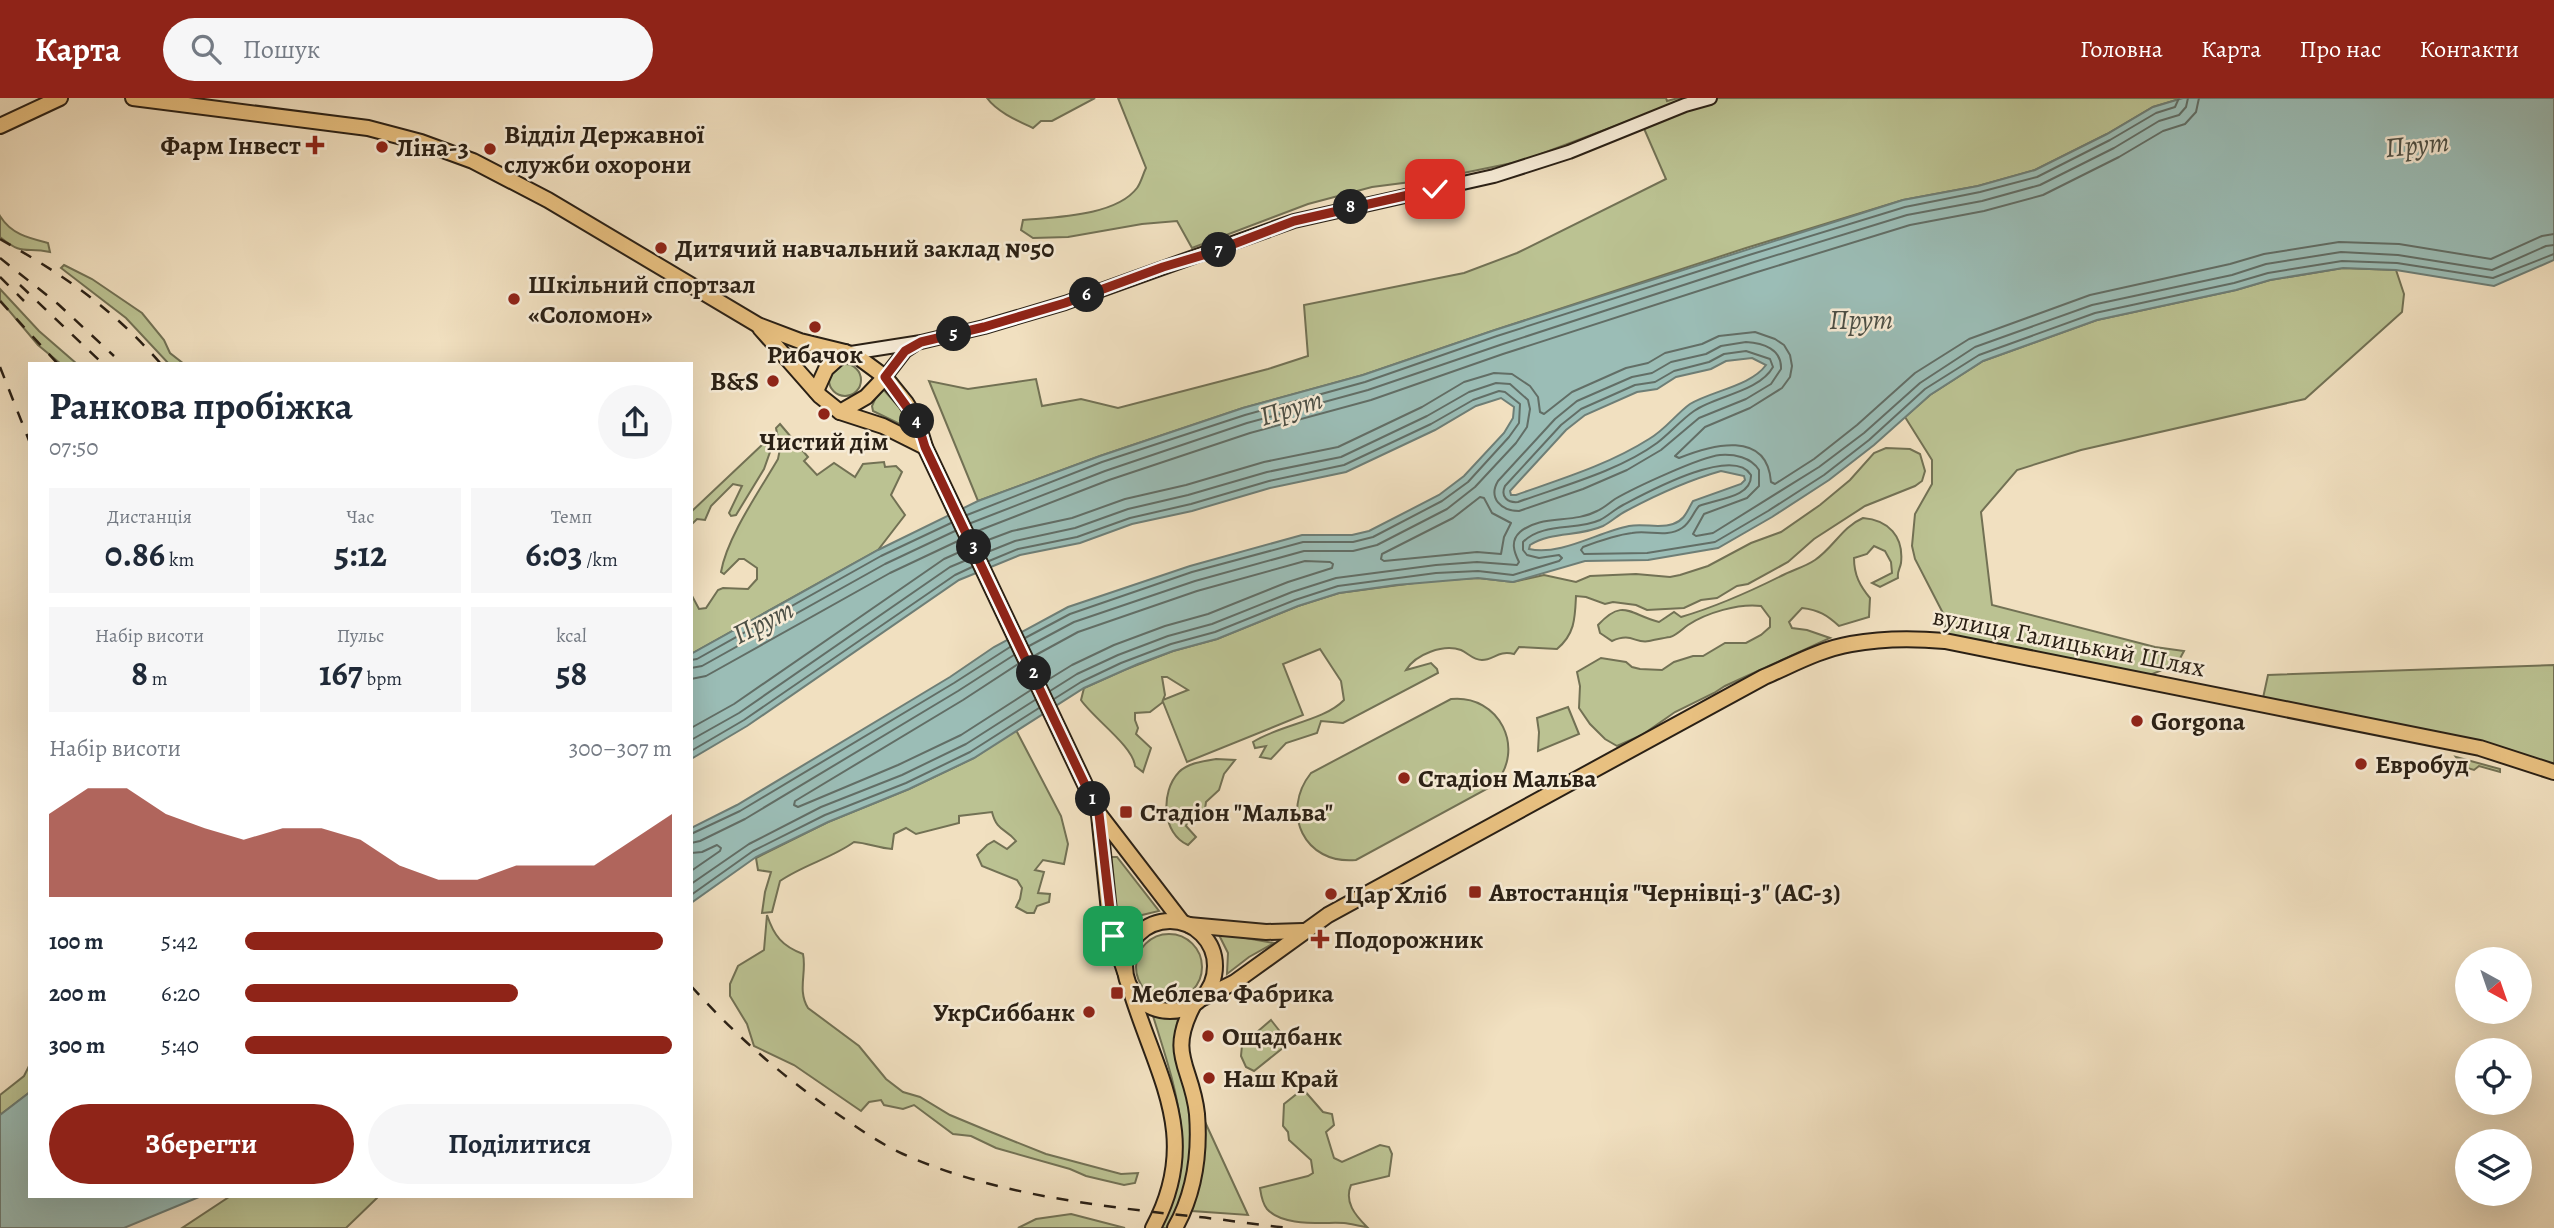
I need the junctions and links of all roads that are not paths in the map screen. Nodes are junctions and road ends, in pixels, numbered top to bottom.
1 (60, 98) edge
2 (134, 98) edge
3 (1710, 98) edge
4 (0, 126) edge
5 (758, 325) junction
6 (921, 342) junction
7 (848, 352) junction
8 (885, 377) junction
9 (817, 391) junction
10 (840, 412) junction
11 (925, 447) junction
12 (2554, 772) edge
13 (1099, 814) junction
14 (1186, 924) junction
15 (1303, 931) junction
16 (1125, 972) junction
17 (1131, 990) junction
18 (1198, 1002) junction
19 (1153, 1228) edge
20 (1175, 1228) edge

1 - 4 main road
2 - 5 main road
3 - 6 main road
5 - 7 main road
5 - 9 main road
6 - 7 main road
6 - 8 main road
7 - 8 main road
7 - 9 main road
8 - 10 main road
8 - 11 main road
9 - 10 main road
10 - 11 main road
11 - 13 main road
12 - 15 main road, вулиця Галицький Шлях
13 - 14 main road
13 - 16 main road
14 - 15 main road, вулиця Галицький Шлях
14 - 16 main road
14 - 18 main road
15 - 18 main road, вулиця Галицький Шлях
16 - 17 main road
17 - 18 main road
17 - 19 main road
18 - 20 main road

